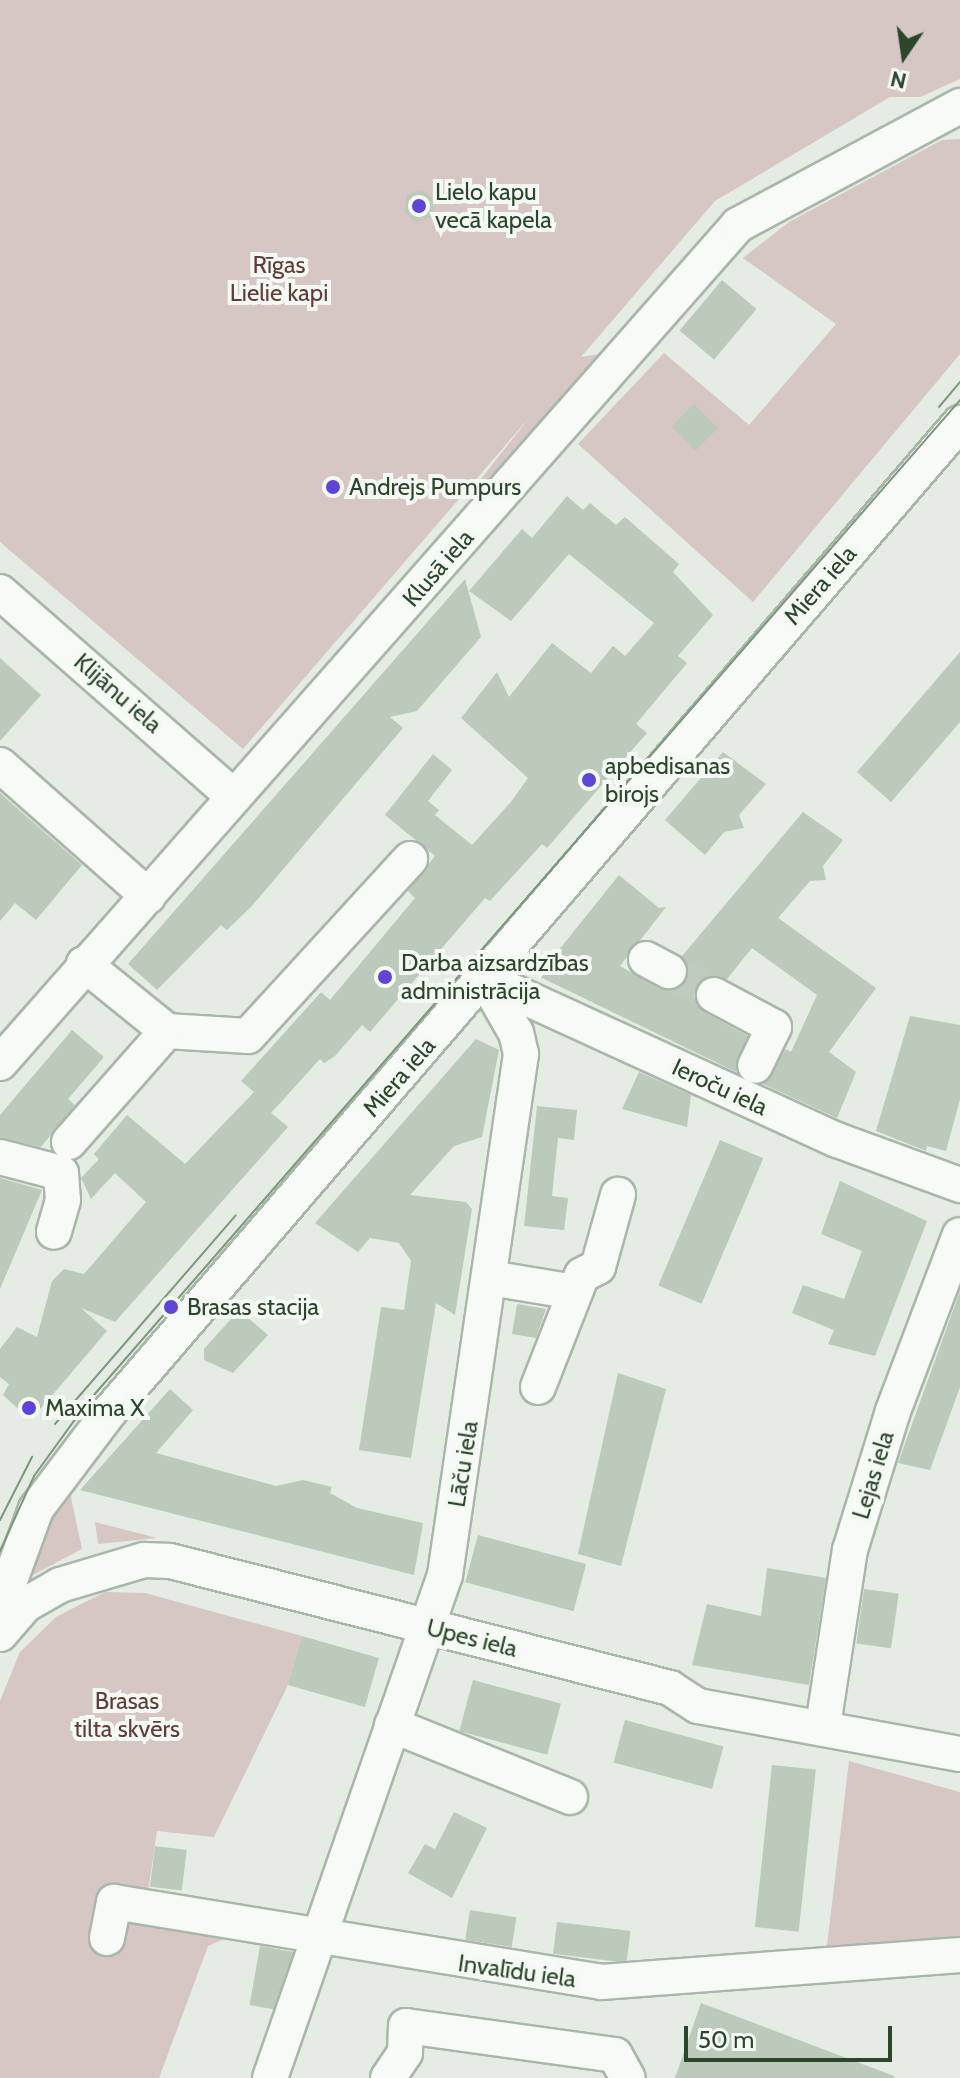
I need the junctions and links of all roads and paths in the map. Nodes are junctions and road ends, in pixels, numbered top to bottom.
1 (960, 106) edge
2 (960, 423) edge
3 (0, 592) edge
4 (0, 765) edge
5 (234, 797) junction
6 (410, 859) dead end
7 (148, 896) junction
8 (84, 964) junction
9 (485, 979) junction
10 (714, 995) tunnel mouth
11 (167, 1031) junction
12 (0, 1063) edge
13 (749, 1080) junction
14 (69, 1142) dead end
15 (0, 1157) edge
16 (960, 1185) edge
17 (618, 1195) dead end
18 (54, 1232) dead end
19 (960, 1235) edge
20 (490, 1278) junction
21 (575, 1292) junction
22 (538, 1387) dead end
23 (0, 1608) edge
24 (431, 1628) junction
25 (0, 1634) edge
26 (392, 1725) junction
27 (823, 1726) junction
28 (960, 1754) edge
29 (570, 1797) dead end
30 (107, 1938) dead end
31 (318, 1938) junction
32 (960, 1955) edge
33 (270, 2078) edge
34 (388, 2078) edge
35 (628, 2078) edge

1 - 5 street, Klusā iela
2 - 9 street, Miera iela
3 - 5 street, Klijānu iela
4 - 7 street
5 - 7 street, Klusā iela
6 - 11 street
7 - 8 street, Klusā iela
8 - 11 street
8 - 12 street, Klusā iela
9 - 13 street, Ieroču iela
9 - 20 street, Lāču iela
9 - 23 street, Miera iela
10 - 13 street
11 - 14 street
13 - 16 street, Ieroču iela
15 - 18 street
17 - 21 street
19 - 27 street, Lejas iela
20 - 21 street
20 - 24 street, Lāču iela
21 - 22 street
24 - 25 street, Upes iela
24 - 26 street, Lāču iela
24 - 27 street, Upes iela
26 - 29 street
26 - 31 street, Lāču iela
27 - 28 street, Upes iela
30 - 31 street, Invalīdu iela
31 - 32 street, Invalīdu iela
31 - 33 street, Lāču iela
34 - 35 street

